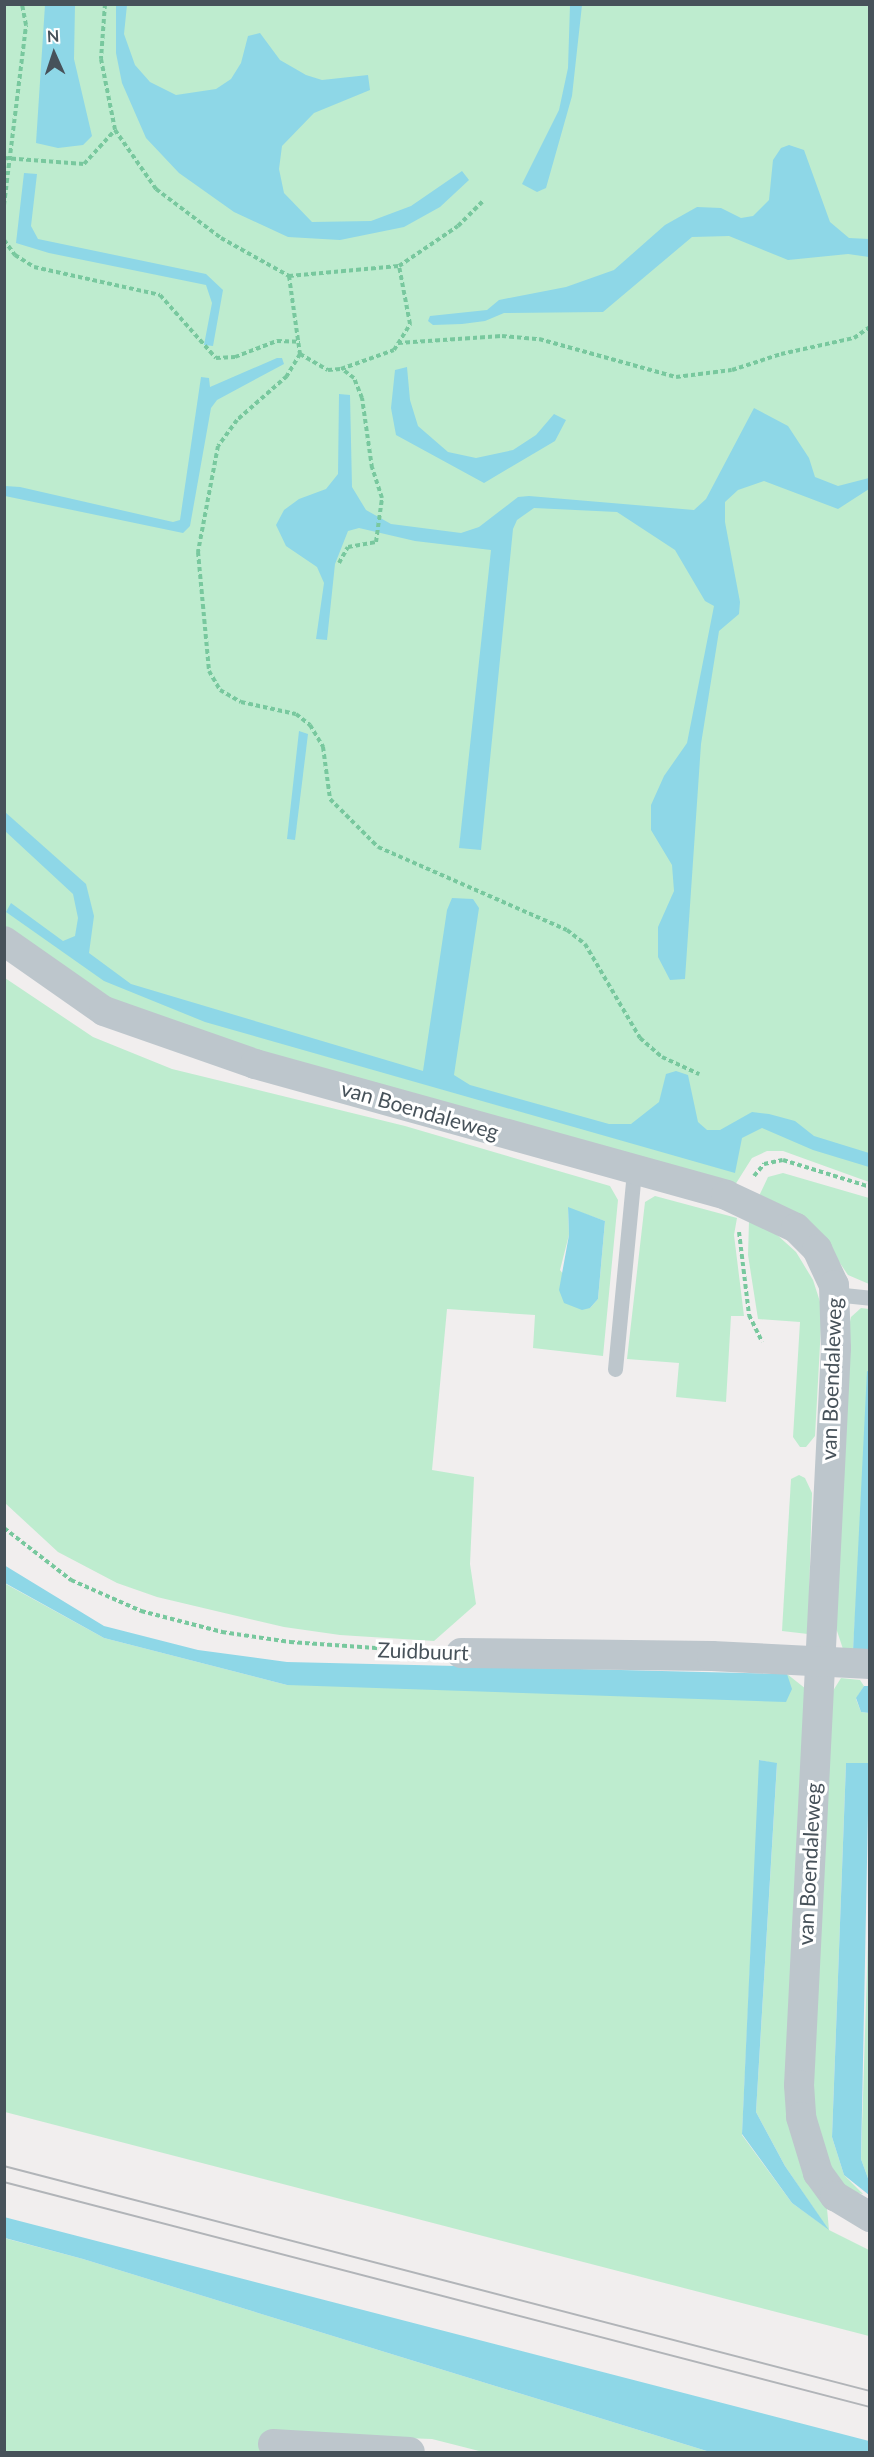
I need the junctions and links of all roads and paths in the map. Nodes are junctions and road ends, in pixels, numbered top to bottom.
1 (22, 4) edge
2 (105, 4) edge
3 (115, 130) junction
4 (7, 158) edge
5 (483, 201) dead end
6 (4, 205) edge
7 (4, 240) edge
8 (399, 266) junction
9 (289, 276) junction
10 (870, 327) edge
11 (300, 342) junction
12 (398, 343) junction
13 (300, 354) junction
14 (341, 369) junction
15 (339, 563) dead end
16 (4, 941) edge
17 (699, 1074) dead end
18 (634, 1170) junction
19 (870, 1186) edge
20 (744, 1204) junction
21 (834, 1294) junction
22 (870, 1298) edge
23 (762, 1342) dead end
24 (615, 1369) dead end
25 (4, 1528) edge
26 (461, 1653) joint
27 (819, 1660) junction
28 (870, 1664) edge
29 (870, 2217) edge
30 (273, 2444) dead end
31 (410, 2452) edge

1 - 4 path
2 - 3 path
3 - 4 path
3 - 9 path
4 - 6 path
5 - 8 path
7 - 11 path
8 - 9 path
8 - 12 path
9 - 11 path
10 - 12 path
11 - 13 path
12 - 14 path
13 - 14 path
13 - 17 path
14 - 15 path
16 - 18 street, van Boendaleweg
18 - 20 street, van Boendaleweg
18 - 24 lane
19 - 20 path
20 - 21 street, van Boendaleweg
20 - 23 path
21 - 22 lane
21 - 27 street, van Boendaleweg
25 - 26 path, Zuidbuurt
26 - 27 street, Zuidbuurt
27 - 28 street, Zuidbuurt
27 - 29 street, van Boendaleweg
30 - 31 street

